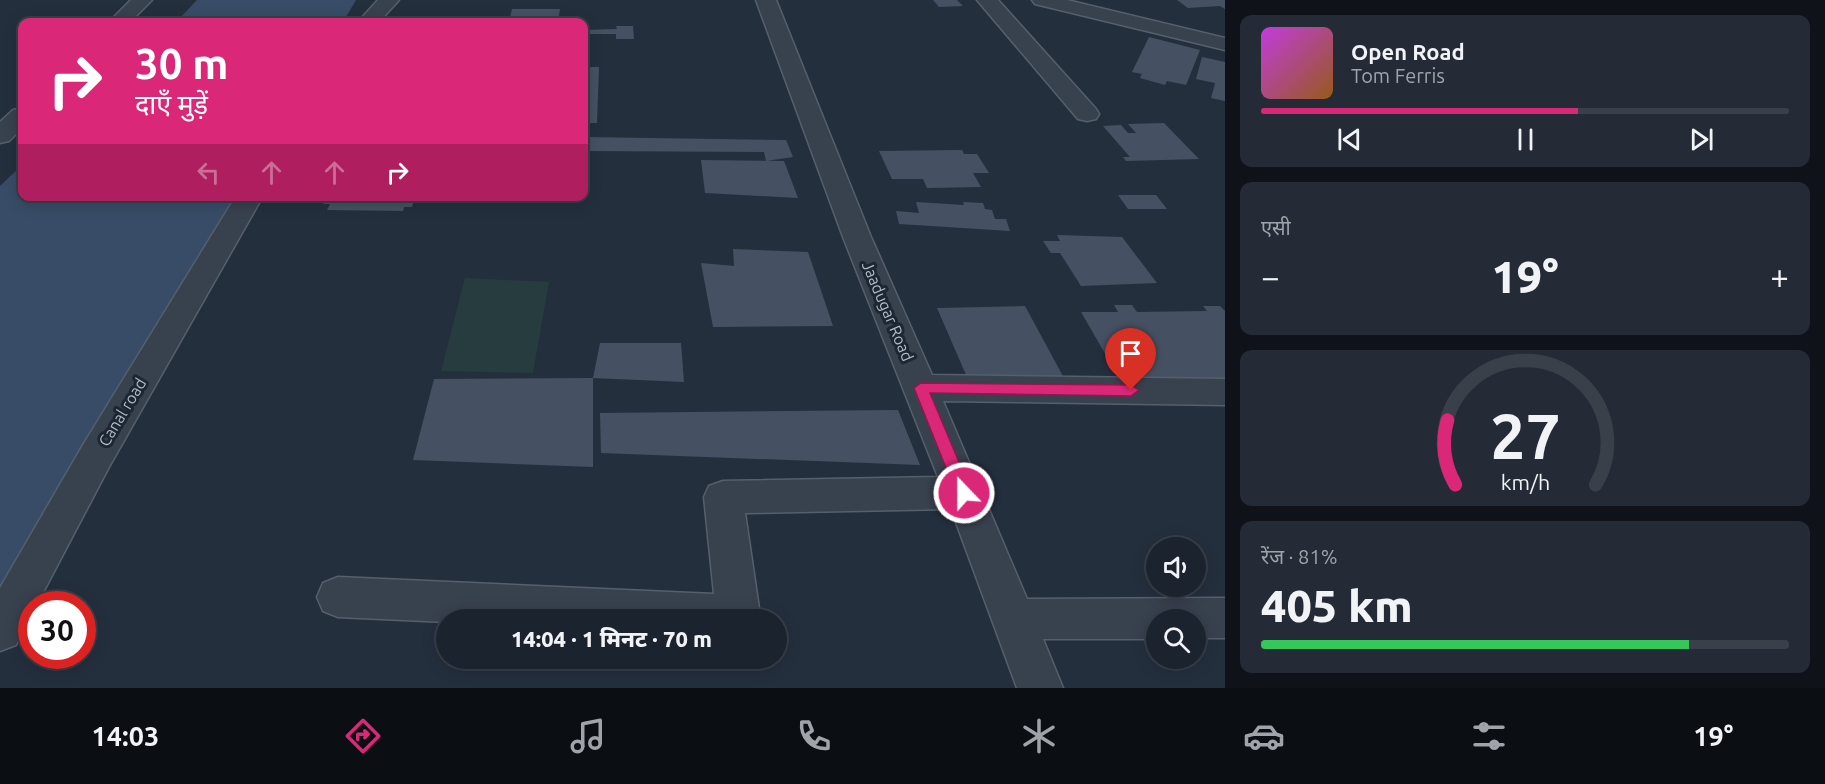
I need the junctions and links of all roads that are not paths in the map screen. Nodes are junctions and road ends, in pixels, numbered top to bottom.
1 (142, 0) edge
2 (389, 0) edge
3 (766, 0) edge
4 (987, 0) edge
5 (1042, 0) edge
6 (122, 18) edge
7 (372, 18) edge
8 (1225, 44) edge
9 (1087, 114) dead end
10 (18, 119) edge
11 (0, 136) edge
12 (247, 201) edge
13 (921, 388) junction
14 (1225, 392) edge
15 (964, 493) junction
16 (338, 597) dead end
17 (1225, 618) edge
18 (1013, 619) junction
19 (0, 630) edge
20 (1040, 688) edge

1 - 6 street
2 - 7 street
3 - 13 street, Jaadugar Road
4 - 9 street
5 - 8 street
10 - 11 street
12 - 19 street, Canal road
13 - 14 street
13 - 15 street, Jaadugar Road
15 - 16 street
15 - 18 street, Jaadugar Road
17 - 18 street
18 - 20 street, Jaadugar Road

